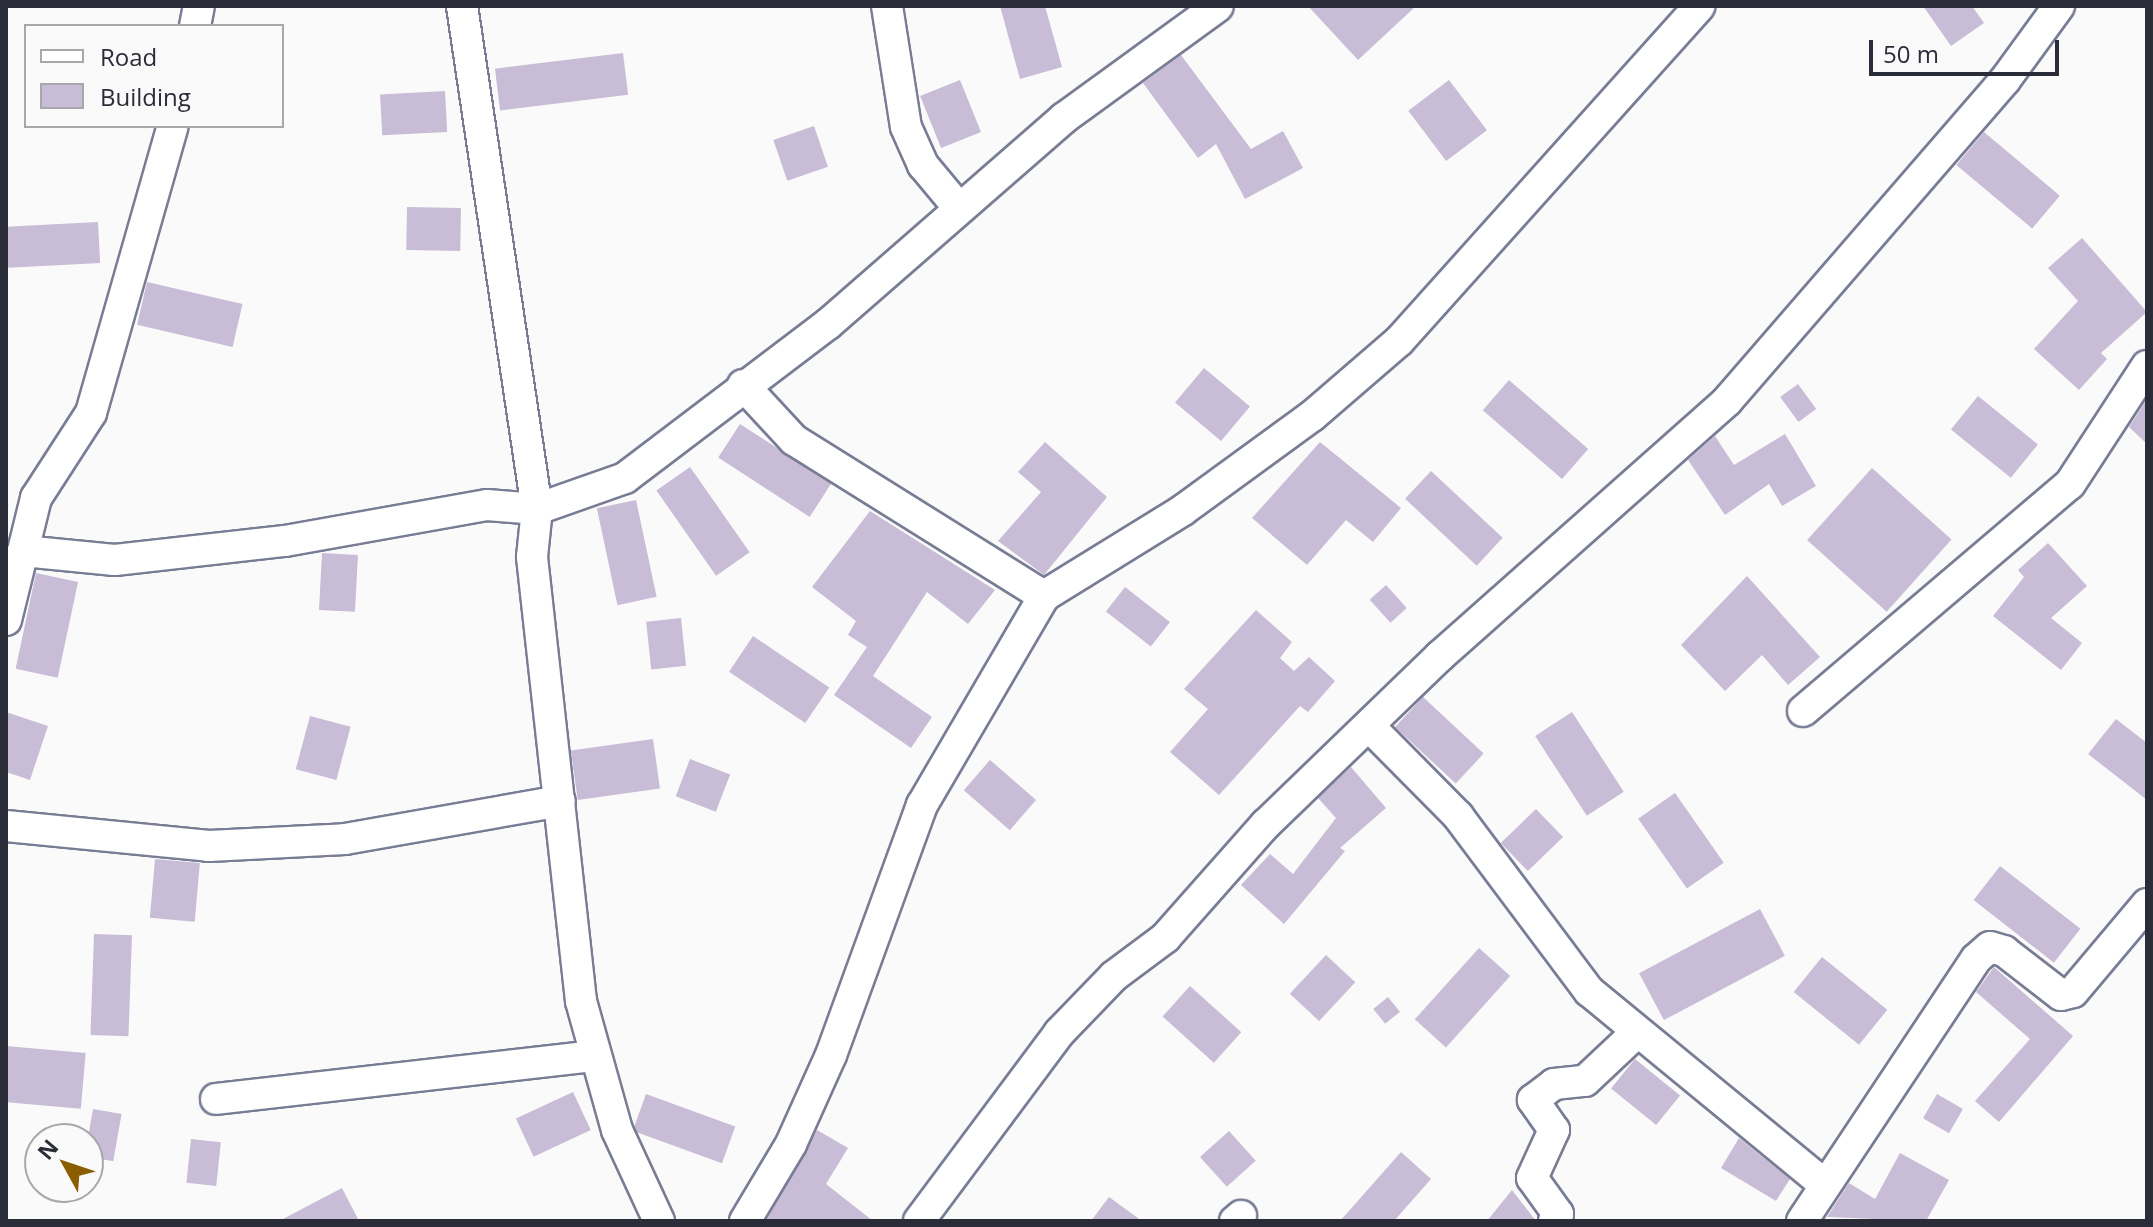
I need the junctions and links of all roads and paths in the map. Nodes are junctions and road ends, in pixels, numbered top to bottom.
1 (462, 6) edge
2 (887, 6) edge
3 (1218, 6) edge
4 (1700, 6) edge
5 (2059, 6) edge
6 (172, 128) edge
7 (958, 207) junction
8 (2147, 366) edge
9 (743, 385) junction
10 (537, 509) junction
11 (23, 551) junction
12 (1044, 596) junction
13 (6, 620) edge
14 (1803, 711) dead end
15 (1371, 728) junction
16 (560, 801) junction
17 (6, 826) edge
18 (2147, 904) edge
19 (1635, 1034) junction
20 (596, 1056) junction
21 (216, 1099) dead end
22 (1823, 1183) junction
23 (659, 1221) edge
24 (745, 1221) edge
25 (919, 1221) edge
26 (1554, 1221) edge
27 (1802, 1221) edge

1 - 10 street
2 - 7 street
3 - 7 street
4 - 12 street
5 - 15 street
6 - 11 street
7 - 9 street
8 - 14 street
9 - 10 street
9 - 12 street
10 - 11 street
10 - 16 street
11 - 13 street
12 - 24 street
15 - 19 street
15 - 25 street
16 - 17 street
16 - 20 street
18 - 22 street
19 - 22 street
19 - 26 street
20 - 21 street
20 - 23 street
22 - 27 street

